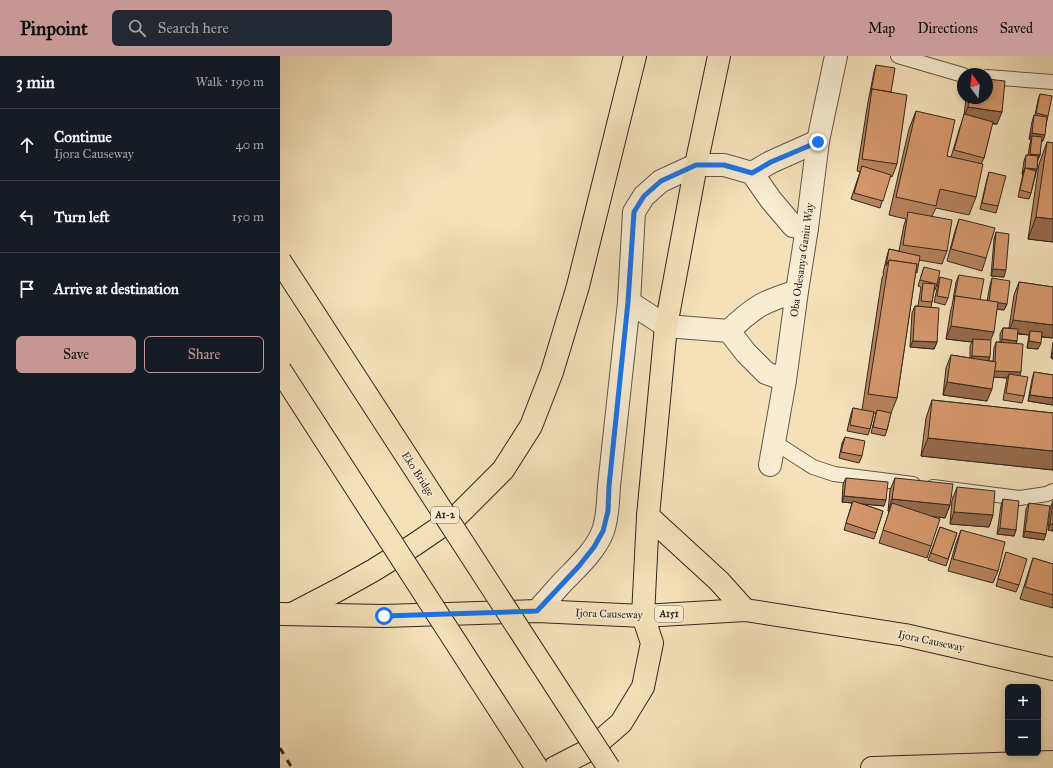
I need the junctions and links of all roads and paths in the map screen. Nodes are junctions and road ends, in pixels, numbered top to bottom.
1 (634, 56) edge
2 (719, 56) edge
3 (836, 56) edge
4 (898, 56) edge
5 (957, 73) edge
6 (993, 77) edge
7 (1053, 82) edge
8 (818, 142) junction
9 (696, 165) junction
10 (752, 173) junction
11 (807, 228) junction
12 (280, 261) edge
13 (797, 291) junction
14 (628, 302) junction
15 (666, 326) junction
16 (729, 331) junction
17 (280, 370) edge
18 (785, 380) junction
19 (774, 442) junction
20 (770, 465) dead end
21 (1053, 491) edge
22 (648, 516) junction
23 (745, 610) junction
24 (537, 611) junction
25 (286, 614) edge
26 (643, 616) junction
27 (1053, 669) edge
28 (1053, 762) edge
29 (537, 768) edge
30 (554, 768) edge
31 (609, 768) edge
32 (872, 768) edge

1 - 25 main road
2 - 9 main road
3 - 8 street, Oba Odesanya Ganiu Way
4 - 5 lane
6 - 7 lane
8 - 10 street
8 - 11 street, Oba Odesanya Ganiu Way
9 - 10 street
9 - 14 street
9 - 15 main road
10 - 11 street
11 - 13 street, Oba Odesanya Ganiu Way
12 - 31 main road, Eko Bridge / A1-2, bridge
13 - 16 street
13 - 18 street, Oba Odesanya Ganiu Way
14 - 15 street
14 - 24 street
15 - 16 street
15 - 22 main road
16 - 18 street
17 - 29 main road, bridge
18 - 19 street, Oba Odesanya Ganiu Way
19 - 20 street, Oba Odesanya Ganiu Way
19 - 21 lane
22 - 23 main road
22 - 26 main road
23 - 26 main road, Ijora Causeway / A151
23 - 27 main road, Ijora Causeway / A151
24 - 25 main road, Ijora Causeway / A151
24 - 26 main road, Ijora Causeway / A151
26 - 30 main road
28 - 32 main road

